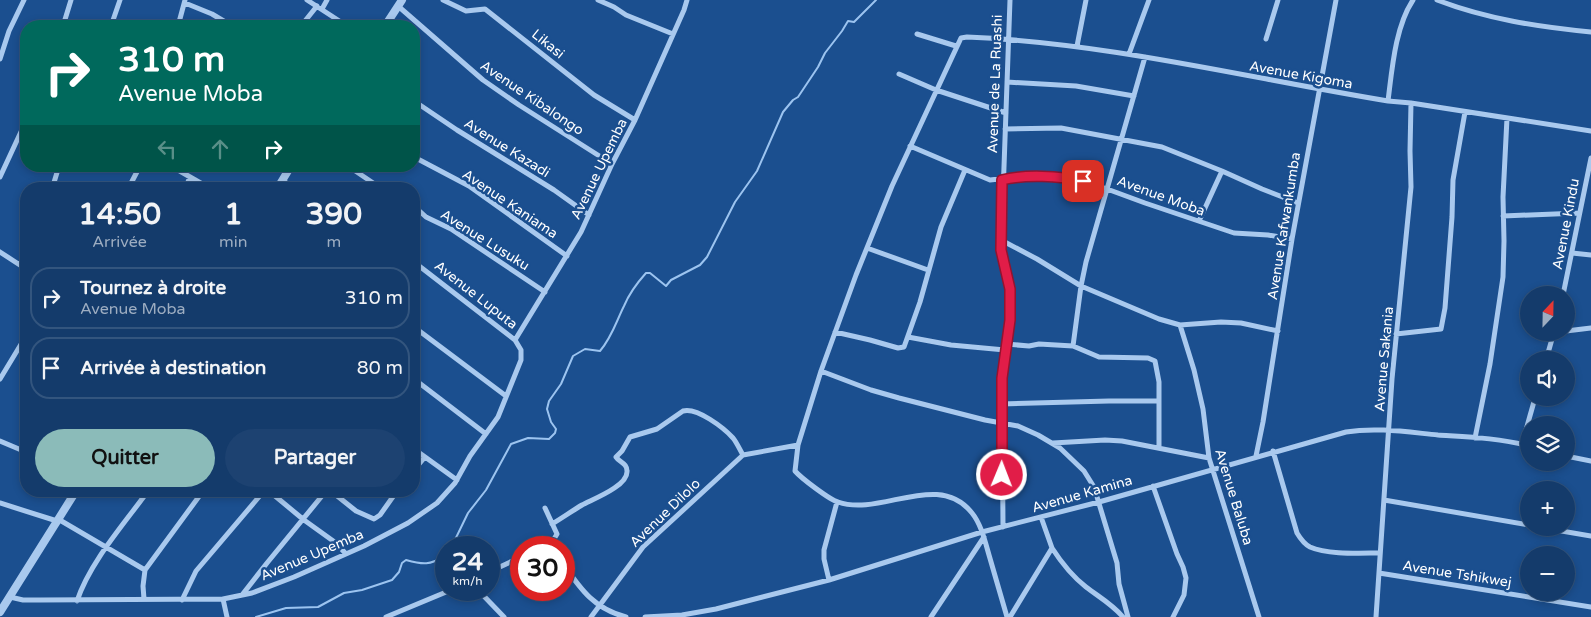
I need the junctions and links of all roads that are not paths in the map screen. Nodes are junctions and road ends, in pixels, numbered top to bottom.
1 (24, 0) edge
2 (71, 0) edge
3 (120, 0) edge
4 (307, 0) edge
5 (327, 0) edge
6 (443, 0) edge
7 (598, 0) edge
8 (687, 0) edge
9 (1010, 0) edge
10 (1086, 0) edge
11 (1149, 0) edge
12 (1278, 0) edge
13 (1336, 0) edge
14 (1413, 0) edge
15 (1436, 0) edge
16 (185, 2) edge
17 (400, 3) edge
18 (319, 7) junction
19 (65, 20) edge
20 (113, 20) edge
21 (180, 20) edge
22 (222, 20) edge
23 (307, 20) edge
24 (339, 20) edge
25 (389, 20) edge
26 (418, 20) edge
27 (420, 22) edge
28 (1591, 32) edge
29 (673, 34) junction
30 (916, 34) dead end
31 (1008, 38) junction
32 (1266, 39) dead end
33 (956, 46) junction
34 (1077, 46) junction
35 (1129, 54) junction
36 (1145, 57) junction
37 (0, 59) edge
38 (899, 74) dead end
39 (1008, 82) junction
40 (936, 90) junction
41 (1319, 90) junction
42 (1134, 96) junction
43 (1388, 101) junction
44 (1411, 103) junction
45 (420, 105) edge
46 (1465, 112) junction
47 (1006, 113) junction
48 (1507, 118) junction
49 (635, 120) junction
50 (1005, 129) junction
51 (1591, 131) edge
52 (20, 134) edge
53 (1122, 141) junction
54 (910, 146) junction
55 (1591, 158) edge
56 (420, 160) edge
57 (612, 164) junction
58 (965, 170) junction
59 (1222, 171) junction
60 (180, 172) edge
61 (287, 172) edge
62 (357, 172) edge
63 (0, 177) edge
64 (190, 178) junction
65 (282, 180) joint
66 (1002, 180) junction
67 (188, 182) edge
68 (198, 182) edge
69 (285, 182) edge
70 (372, 182) edge
71 (1107, 188) junction
72 (1298, 203) junction
73 (420, 212) edge
74 (1579, 213) junction
75 (589, 215) junction
76 (1503, 216) junction
77 (1199, 221) junction
78 (1001, 240) junction
79 (1292, 240) junction
80 (867, 248) junction
81 (0, 252) edge
82 (1572, 253) junction
83 (1591, 255) edge
84 (567, 256) junction
85 (20, 264) edge
86 (420, 267) edge
87 (928, 270) junction
88 (1081, 286) junction
89 (1565, 286) edge
90 (545, 292) junction
91 (1180, 324) junction
92 (1591, 328) edge
93 (1575, 330) edge
94 (1278, 331) junction
95 (420, 332) edge
96 (835, 332) junction
97 (1396, 334) junction
98 (908, 337) junction
99 (515, 340) junction
100 (1006, 344) junction
101 (20, 346) edge
102 (1073, 346) junction
103 (521, 350) joint
104 (1005, 350) junction
105 (821, 371) junction
106 (0, 379) edge
107 (420, 383) edge
108 (506, 396) junction
109 (1159, 401) junction
110 (1001, 404) junction
111 (1002, 423) junction
112 (1389, 430) junction
113 (486, 434) junction
114 (1475, 438) junction
115 (0, 441) edge
116 (1052, 443) junction
117 (1520, 444) edge
118 (798, 445) junction
119 (1159, 448) junction
120 (20, 449) edge
121 (1273, 451) junction
122 (420, 454) edge
123 (743, 455) junction
124 (1256, 456) junction
125 (424, 457) junction
126 (1209, 458) junction
127 (1575, 458) edge
128 (1591, 461) edge
129 (420, 462) edge
130 (1213, 469) junction
131 (457, 480) junction
132 (1153, 486) junction
133 (72, 497) edge
134 (144, 497) edge
135 (198, 497) edge
136 (259, 497) edge
137 (276, 497) edge
138 (321, 497) edge
139 (338, 497) edge
140 (394, 497) edge
141 (1384, 500) junction
142 (837, 502) junction
143 (1099, 502) junction
144 (0, 503) edge
145 (545, 508) dead end
146 (1041, 518) junction
147 (58, 520) junction
148 (304, 520) junction
149 (1520, 523) edge
150 (552, 524) junction
151 (1003, 527) junction
152 (1575, 533) edge
153 (983, 535) junction
154 (556, 536) edge
155 (1591, 536) edge
156 (107, 548) junction
157 (1052, 548) junction
158 (1380, 553) junction
159 (346, 554) junction
160 (145, 570) junction
161 (1378, 573) junction
162 (829, 580) junction
163 (575, 581) edge
164 (242, 595) junction
165 (10, 597) junction
166 (435, 597) edge
167 (144, 599) junction
168 (182, 600) junction
169 (223, 600) junction
170 (76, 601) junction
171 (489, 601) edge
172 (599, 605) junction
173 (1591, 607) edge
174 (0, 612) edge
175 (227, 616) edge
176 (386, 617) edge
177 (504, 617) edge
178 (591, 617) edge
179 (626, 617) edge
180 (645, 617) edge
181 (931, 617) edge
182 (1008, 617) edge
183 (1123, 617) edge
184 (1128, 617) edge
185 (1173, 617) edge
186 (1259, 617) edge
187 (1376, 617) edge

1 - 37 street
2 - 19 street
3 - 20 street
4 - 18 street
5 - 18 street
6 - 49 street, Likasi
7 - 29 street
8 - 29 street, Avenue Upemba
9 - 31 street, Avenue de La Ruashi
10 - 34 street
11 - 35 street
12 - 32 street
13 - 41 street, Avenue Kafwankumba
14 - 43 street
15 - 28 street
16 - 21 street
16 - 22 street
17 - 25 street
17 - 26 street, Avenue Kibalongo
18 - 23 street
18 - 24 street
27 - 57 street, Avenue Kibalongo
29 - 49 street, Avenue Upemba
30 - 33 street
31 - 33 street, Avenue Kigoma
31 - 34 street, Avenue Kigoma
31 - 39 street, Avenue de La Ruashi
33 - 40 street
34 - 35 street, Avenue Kigoma
35 - 36 street, Avenue Kigoma
36 - 41 street, Avenue Kigoma
36 - 42 street
38 - 40 street
39 - 42 street
39 - 47 street, Avenue de La Ruashi
40 - 47 street
40 - 54 street
41 - 43 street, Avenue Kigoma
41 - 72 street, Avenue Kafwankumba
42 - 53 street
43 - 44 street, Avenue Kigoma
44 - 46 street, Avenue Kigoma
44 - 97 street, Avenue Sakania
45 - 75 street, Avenue Kazadi
46 - 48 street, Avenue Kigoma
46 - 97 street
47 - 50 street, Avenue de La Ruashi
48 - 51 street, Avenue Kigoma
48 - 76 street
49 - 57 street, Avenue Upemba
50 - 53 street
50 - 66 street, Avenue de La Ruashi
52 - 63 street
53 - 59 street
53 - 71 street
54 - 58 street, Avenue Moba
54 - 80 street
55 - 74 street, Avenue Kindu
56 - 84 street, Avenue Kaniama
57 - 75 street, Avenue Upemba
58 - 66 street, Avenue Moba
58 - 87 street
59 - 72 street
59 - 77 street
60 - 64 street
61 - 65 street
62 - 70 street
64 - 67 street
64 - 68 street
65 - 69 street
66 - 71 street, Avenue Moba
66 - 78 street, Avenue de La Ruashi
71 - 77 street, Avenue Moba
71 - 88 street
72 - 79 street, Avenue Kafwankumba
73 - 90 street, Avenue Lusuku
74 - 76 street
74 - 82 street, Avenue Kindu
75 - 84 street, Avenue Upemba
76 - 114 street
77 - 79 street, Avenue Moba
78 - 88 street
78 - 100 street, Avenue de La Ruashi
79 - 94 street, Avenue Kafwankumba
80 - 87 street
80 - 96 street
81 - 85 street
82 - 83 street
82 - 89 street, Avenue Kindu
84 - 90 street, Avenue Upemba
86 - 99 street, Avenue Luputa
87 - 98 street
88 - 91 street
88 - 102 street
90 - 99 street, Avenue Upemba
91 - 94 street
91 - 126 street, Avenue Baluba
92 - 93 street
94 - 124 street, Avenue Kafwankumba
95 - 108 street
96 - 98 street
96 - 105 street
97 - 112 street, Avenue Sakania
98 - 104 street
99 - 103 street, Avenue Luputa
100 - 102 street
100 - 104 street, Avenue de La Ruashi
101 - 106 street
102 - 109 street
103 - 108 street, Avenue Upemba
104 - 110 street, Avenue de La Ruashi
105 - 111 street
105 - 118 street
107 - 113 street
108 - 113 street, Avenue Upemba
109 - 110 street
109 - 119 street
110 - 111 street, Avenue de La Ruashi
111 - 116 street
111 - 151 street, Avenue de La Ruashi
112 - 114 street, Avenue Kamina
112 - 121 street, Avenue Kamina
112 - 141 street, Avenue Sakania
113 - 131 street, Avenue Upemba
114 - 117 street, Avenue Kamina
115 - 120 street
116 - 119 street
116 - 143 street
118 - 123 street
118 - 142 street
119 - 126 street
121 - 124 street, Avenue Kamina
121 - 158 street
122 - 125 street
123 - 150 street
123 - 172 street, Avenue Dilolo
124 - 130 street, Avenue Kamina
125 - 129 street
125 - 131 street
126 - 130 street, Avenue Baluba
127 - 128 street
130 - 132 street, Avenue Kamina
130 - 186 street, Avenue Baluba
131 - 159 street, Avenue Upemba
132 - 143 street, Avenue Kamina
132 - 185 street
133 - 147 street
134 - 156 street
135 - 160 street
136 - 168 street
137 - 148 street
138 - 148 street
139 - 140 street
141 - 149 street
141 - 158 street, Avenue Sakania
142 - 153 street
142 - 162 street
143 - 146 street, Avenue Kamina
143 - 184 street
144 - 147 street
145 - 150 street
146 - 151 street, Avenue Kamina
146 - 157 street
147 - 156 street
147 - 165 street
148 - 159 street
148 - 164 street
150 - 154 street
151 - 153 street, Avenue Kamina
152 - 155 street
153 - 162 street, Avenue Kamina
153 - 181 street
153 - 182 street
156 - 160 street
156 - 170 street
157 - 182 street
157 - 183 street
158 - 161 street, Avenue Sakania
159 - 164 street, Avenue Upemba
160 - 167 street
161 - 173 street, Avenue Tshikwej
161 - 187 street, Avenue Sakania
162 - 180 street, Avenue Kamina
163 - 172 street
164 - 169 street, Avenue Upemba
165 - 170 street, Avenue Upemba
165 - 174 street
166 - 176 street
167 - 168 street, Avenue Upemba
167 - 170 street, Avenue Upemba
168 - 169 street, Avenue Upemba
169 - 175 street
171 - 177 street
172 - 178 street, Avenue Dilolo
172 - 179 street

